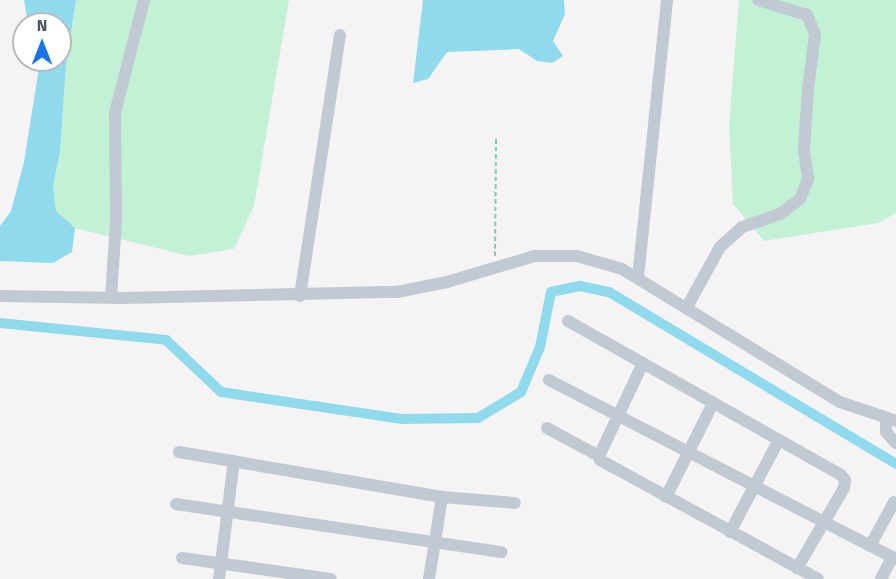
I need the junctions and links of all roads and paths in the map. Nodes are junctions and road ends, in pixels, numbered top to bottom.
1 (144, 0) edge
2 (667, 0) edge
3 (758, 0) edge
4 (340, 35) dead end
5 (496, 137) dead end
6 (495, 268) junction
7 (638, 278) junction
8 (0, 296) edge
9 (300, 296) junction
10 (111, 297) junction
11 (687, 307) junction
12 (567, 321) dead end
13 (643, 363) junction
14 (549, 380) dead end
15 (713, 403) junction
16 (618, 416) junction
17 (891, 420) edge
18 (547, 428) dead end
19 (779, 440) junction
20 (896, 443) edge
21 (179, 452) dead end
22 (688, 452) junction
23 (599, 456) junction
24 (234, 461) junction
25 (756, 486) junction
26 (442, 498) junction
27 (666, 498) junction
28 (894, 502) dead end
29 (515, 503) dead end
30 (176, 504) dead end
31 (228, 512) junction
32 (824, 520) junction
33 (730, 532) junction
34 (435, 541) junction
35 (870, 546) junction
36 (501, 552) dead end
37 (182, 558) dead end
38 (894, 558) edge
39 (221, 563) junction
40 (797, 568) junction
41 (219, 579) edge
42 (330, 579) edge
43 (429, 579) edge
44 (818, 579) edge
45 (881, 579) edge

1 - 10 street
2 - 7 street
3 - 11 street
4 - 9 street
5 - 6 path
6 - 7 street
6 - 9 street
7 - 11 street
8 - 10 street
9 - 10 street
11 - 17 street
12 - 13 street
13 - 15 street
13 - 16 street
14 - 16 street
15 - 19 street
15 - 22 street
16 - 22 street
16 - 23 street
17 - 20 street
18 - 23 street
19 - 25 street
19 - 32 street
21 - 24 street
22 - 25 street
22 - 27 street
23 - 27 street
24 - 26 street
24 - 31 street
25 - 32 street
25 - 33 street
26 - 29 street
26 - 34 street
27 - 33 street
28 - 35 street
30 - 31 street
31 - 34 street
31 - 39 street
32 - 35 street
32 - 40 street
33 - 40 street
34 - 36 street
34 - 43 street
35 - 38 street
37 - 39 street
38 - 45 street
39 - 41 street
39 - 42 street
40 - 44 street

